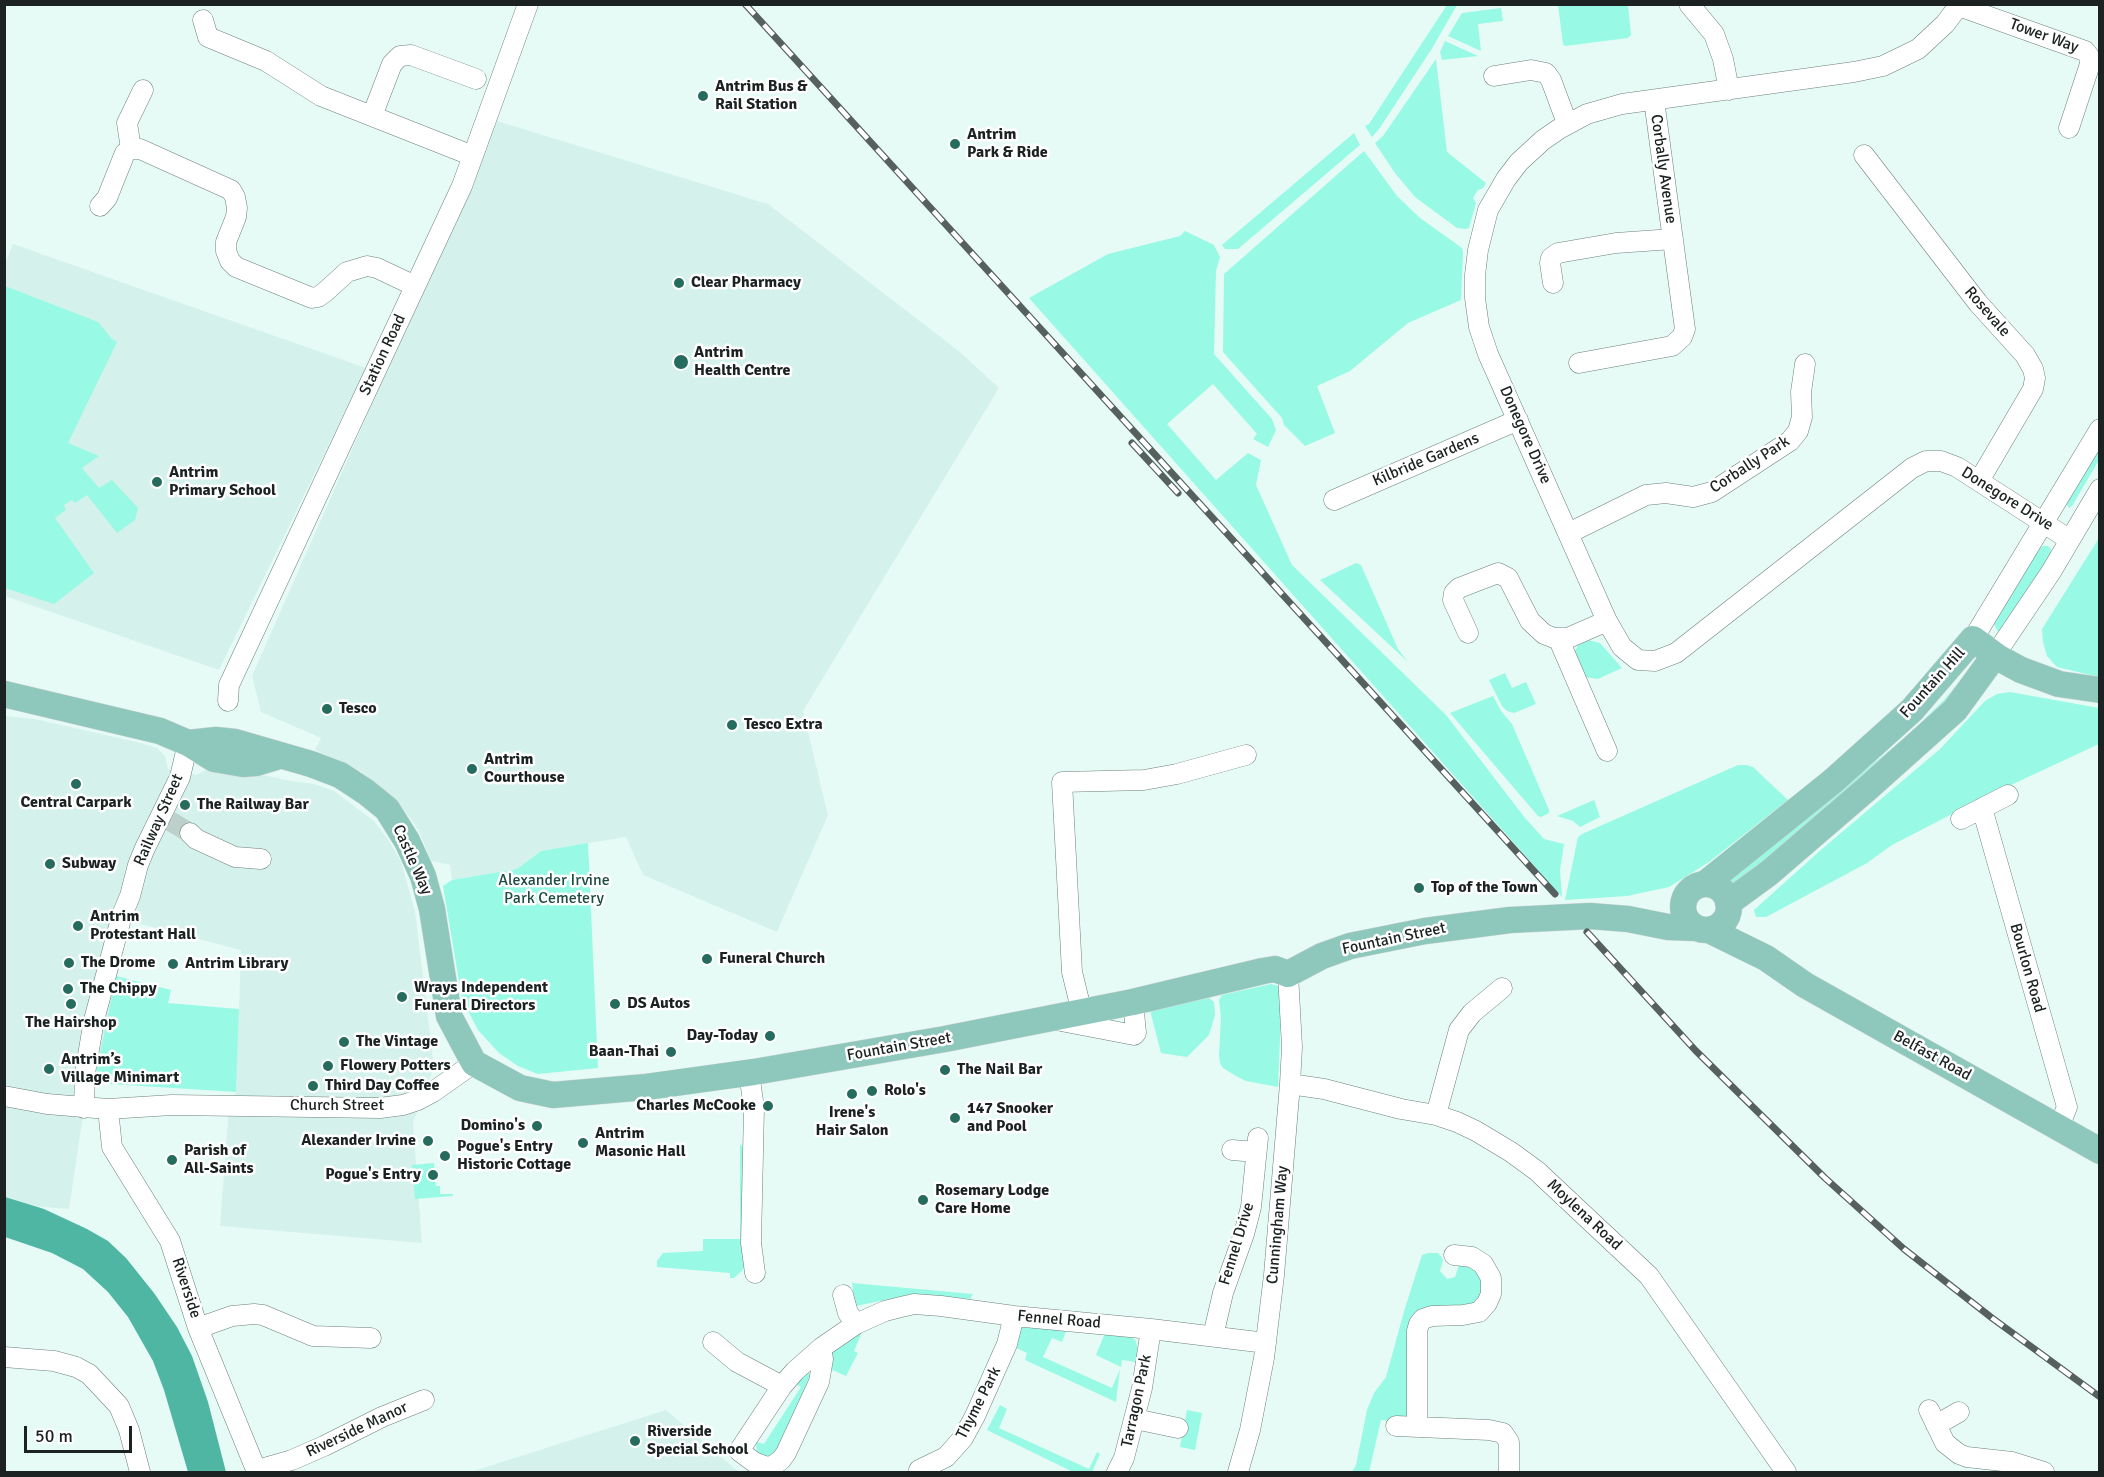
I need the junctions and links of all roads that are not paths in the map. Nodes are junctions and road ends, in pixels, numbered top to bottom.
1 (528, 4) edge
2 (1689, 4) edge
3 (1960, 5) edge
4 (202, 20) dead end
5 (1494, 76) dead end
6 (476, 79) dead end
7 (143, 90) dead end
8 (1729, 90) junction
9 (1654, 99) junction
10 (372, 116) junction
11 (1567, 123) junction
12 (2069, 128) dead end
13 (131, 149) junction
14 (1864, 154) dead end
15 (473, 156) junction
16 (100, 207) dead end
17 (1672, 239) junction
18 (1553, 283) dead end
19 (415, 286) junction
20 (1580, 363) dead end
21 (1804, 364) dead end
22 (1518, 420) junction
23 (2100, 429) edge
24 (1979, 481) junction
25 (2100, 489) edge
26 (1334, 501) dead end
27 (2044, 522) junction
28 (1569, 533) junction
29 (2070, 540) junction
30 (1607, 621) junction
31 (1468, 633) dead end
32 (1973, 639) junction
33 (1559, 640) junction
34 (1995, 655) junction
35 (2100, 690) edge
36 (4, 694) edge
37 (228, 701) dead end
38 (188, 743) junction
39 (1607, 751) dead end
40 (1246, 755) dead end
41 (2008, 795) dead end
42 (1982, 808) junction
43 (1961, 819) dead end
44 (190, 833) tunnel mouth
45 (261, 859) dead end
46 (1697, 888) junction
47 (1728, 906) junction
48 (1628, 919) junction
49 (1702, 929) junction
50 (1766, 958) junction
51 (1288, 974) junction
52 (1502, 988) dead end
53 (1133, 1002) junction
54 (1082, 1012) junction
55 (1049, 1019) junction
56 (474, 1063) junction
57 (749, 1073) junction
58 (1290, 1084) junction
59 (4, 1096) edge
60 (84, 1108) junction
61 (108, 1109) junction
62 (1436, 1115) junction
63 (2059, 1126) junction
64 (1232, 1150) dead end
65 (2100, 1151) edge
66 (1454, 1255) dead end
67 (755, 1273) dead end
68 (843, 1295) dead end
69 (1014, 1316) junction
70 (856, 1324) junction
71 (198, 1328) junction
72 (1151, 1329) junction
73 (1213, 1336) junction
74 (371, 1338) dead end
75 (713, 1342) dead end
76 (1266, 1343) junction
77 (821, 1348) junction
78 (4, 1357) edge
79 (782, 1386) junction
80 (424, 1400) dead end
81 (1959, 1412) dead end
82 (1135, 1419) junction
83 (1396, 1426) dead end
84 (1417, 1426) junction
85 (1178, 1428) dead end
86 (919, 1470) dead end
87 (257, 1471) edge
88 (140, 1473) edge
89 (1117, 1473) edge
90 (1238, 1473) edge
91 (1509, 1473) edge
92 (1786, 1473) edge
93 (2044, 1473) edge

1 - 15 street, Station Road
2 - 8 street
3 - 8 street, Donegore Drive
3 - 12 street, Tower Way
4 - 10 street
5 - 11 street
6 - 10 street
7 - 13 street
8 - 9 street, Donegore Drive
9 - 11 street, Donegore Drive
9 - 17 street, Corbally Avenue
10 - 15 street
11 - 22 street, Donegore Drive
13 - 16 street
13 - 19 street
14 - 24 street, Rosevale
15 - 19 street, Station Road
17 - 18 street, Corbally Avenue
17 - 20 street, Corbally Avenue
19 - 37 street, Station Road
21 - 28 street, Corbally Park
22 - 26 street, Kilbride Gardens
22 - 28 street, Donegore Drive
23 - 27 street, Fountain Hill
24 - 27 street, Donegore Drive
24 - 30 street, Donegore Drive
25 - 29 street, Fountain Hill
27 - 29 street, Donegore Drive
27 - 32 street, Fountain Hill
28 - 30 street, Donegore Drive
29 - 34 street, Fountain Hill
30 - 33 street
31 - 33 street
32 - 34 main road
32 - 46 main road, Fountain Hill
33 - 39 street
34 - 35 main road
34 - 47 main road, Fountain Hill
36 - 38 main road, Castle Way
38 - 56 main road, Castle Way
38 - 60 street, Railway Street
40 - 54 street
41 - 42 street
42 - 43 street
42 - 63 street, Bourlon Road
44 - 45 street
46 - 47 main road
46 - 48 main road, Fountain Street
46 - 49 main road
47 - 49 main road
47 - 50 main road, Belfast Road
48 - 49 main road, Fountain Street
48 - 51 main road, Fountain Street
49 - 50 main road, Belfast Road
50 - 63 main road, Belfast Road
51 - 53 main road, Fountain Street
51 - 58 street, Cunningham Way
52 - 62 street
53 - 54 main road, Fountain Street
53 - 55 street, Fountain Street
54 - 55 main road, Fountain Street
55 - 57 main road, Fountain Street
56 - 57 main road
56 - 61 street, Church Street
57 - 67 street
58 - 62 street, Moylena Road
58 - 76 street, Cunningham Way
59 - 60 street, Church Street
60 - 61 street, Church Street
61 - 71 street, Riverside
62 - 92 street, Moylena Road
63 - 65 main road, Belfast Road
64 - 73 street, Fennel Drive
66 - 84 street
68 - 70 street
69 - 70 street, Fennel Road
69 - 72 street, Fennel Road
69 - 86 street, Thyme Park
70 - 77 street, Fennel Road
71 - 74 street
71 - 87 street, Riverside
72 - 73 street, Fennel Road
72 - 82 street, Tarragon Park
73 - 76 street, Fennel Road
75 - 79 street
76 - 90 street, Cunningham Way
77 - 79 street, Fennel Road
77 - 79 street, Fennel Road
78 - 88 street
80 - 87 street, Riverside Manor
81 - 93 street
82 - 85 street
82 - 89 street, Tarragon Park
83 - 84 street
84 - 91 street

